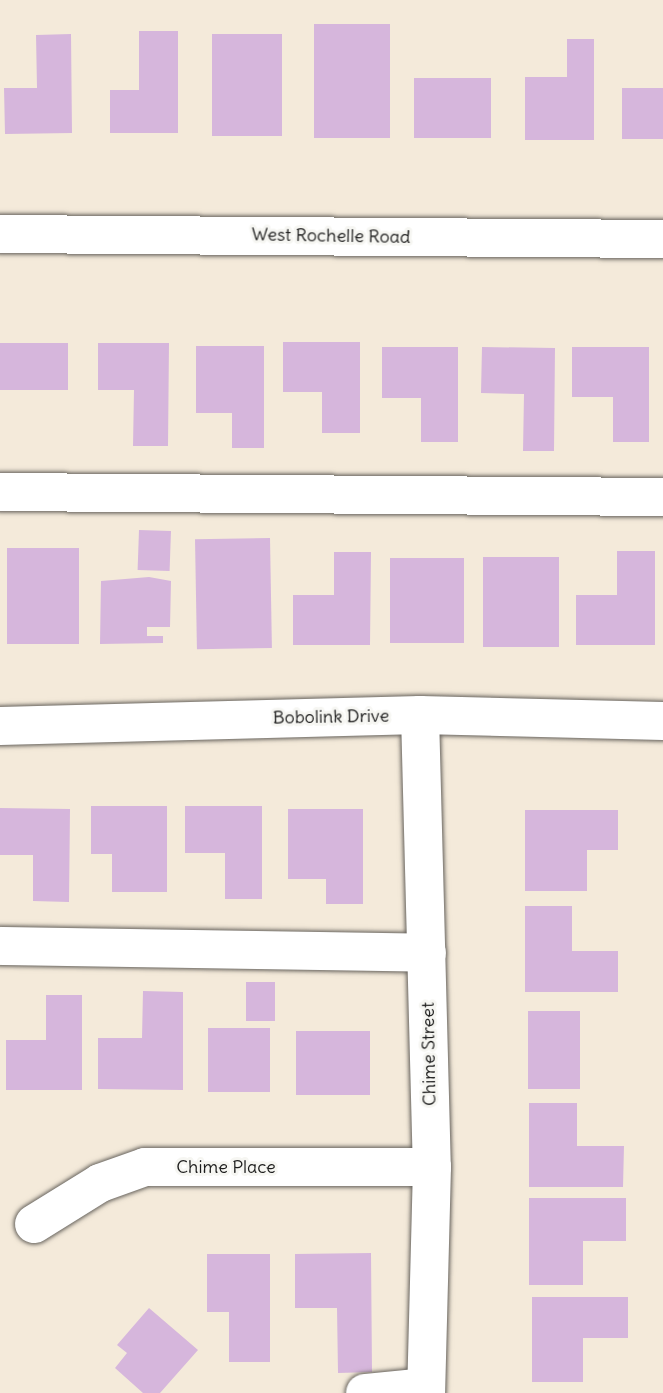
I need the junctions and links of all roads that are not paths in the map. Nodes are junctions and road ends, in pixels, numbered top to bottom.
1 (0, 234) edge
2 (663, 239) edge
3 (0, 492) edge
4 (663, 497) edge
5 (420, 715) junction
6 (663, 721) edge
7 (0, 726) edge
8 (0, 946) edge
9 (427, 953) junction
10 (432, 1167) junction
11 (34, 1224) dead end
12 (426, 1390) edge
13 (365, 1393) edge

1 - 2 street, West Rochelle Road
3 - 4 street
5 - 6 street, Bobolink Drive
5 - 7 street, Bobolink Drive
5 - 9 street, Chime Street
8 - 9 street
9 - 10 street, Chime Street
10 - 11 street, Chime Place
10 - 12 street, Chime Street
12 - 13 street

